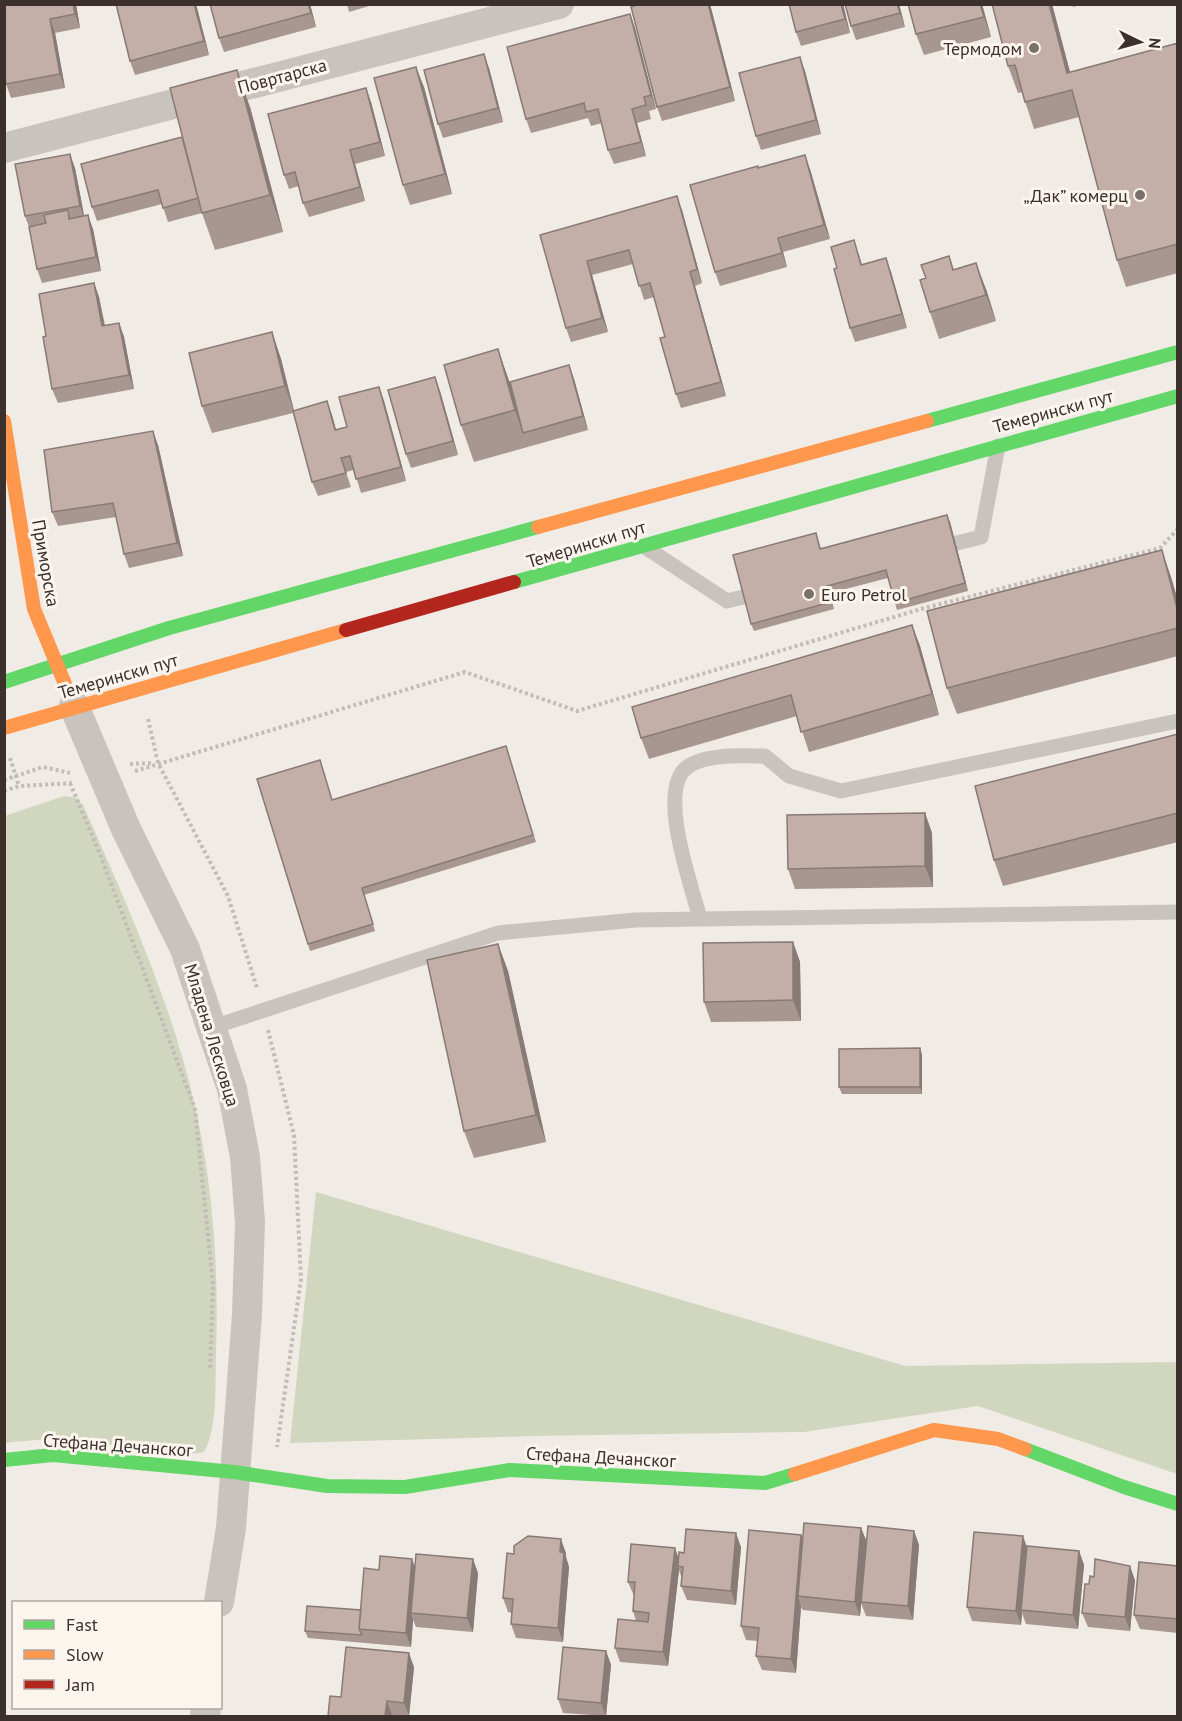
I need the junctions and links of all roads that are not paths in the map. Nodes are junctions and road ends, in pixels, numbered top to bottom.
1 (559, 4) edge
2 (4, 148) edge
3 (1178, 352) edge
4 (1178, 396) edge
5 (4, 421) edge
6 (998, 444) junction
7 (643, 546) junction
8 (923, 552) edge
9 (773, 590) edge
10 (57, 664) junction
11 (4, 682) edge
12 (74, 706) junction
13 (1178, 722) edge
14 (4, 728) edge
15 (1178, 912) edge
16 (700, 919) junction
17 (213, 1027) junction
18 (4, 1461) edge
19 (234, 1472) junction
20 (1178, 1504) edge
21 (219, 1601) edge

1 - 2 street, Повртарска
3 - 10 main road, Темерински пут
4 - 6 main road, Темерински пут
5 - 10 main road, Приморска
6 - 7 main road, Темерински пут
6 - 8 lane
7 - 9 lane
7 - 12 main road, Темерински пут
10 - 11 main road, Темерински пут
10 - 12 main road, Приморска
12 - 14 main road, Темерински пут
12 - 17 street, Младена Лесковца
13 - 16 lane
15 - 16 lane
16 - 17 lane
17 - 19 street, Младена Лесковца
18 - 19 main road, Стефана Дечанског
19 - 20 main road, Стефана Дечанског
19 - 21 street, Младена Лесковца

